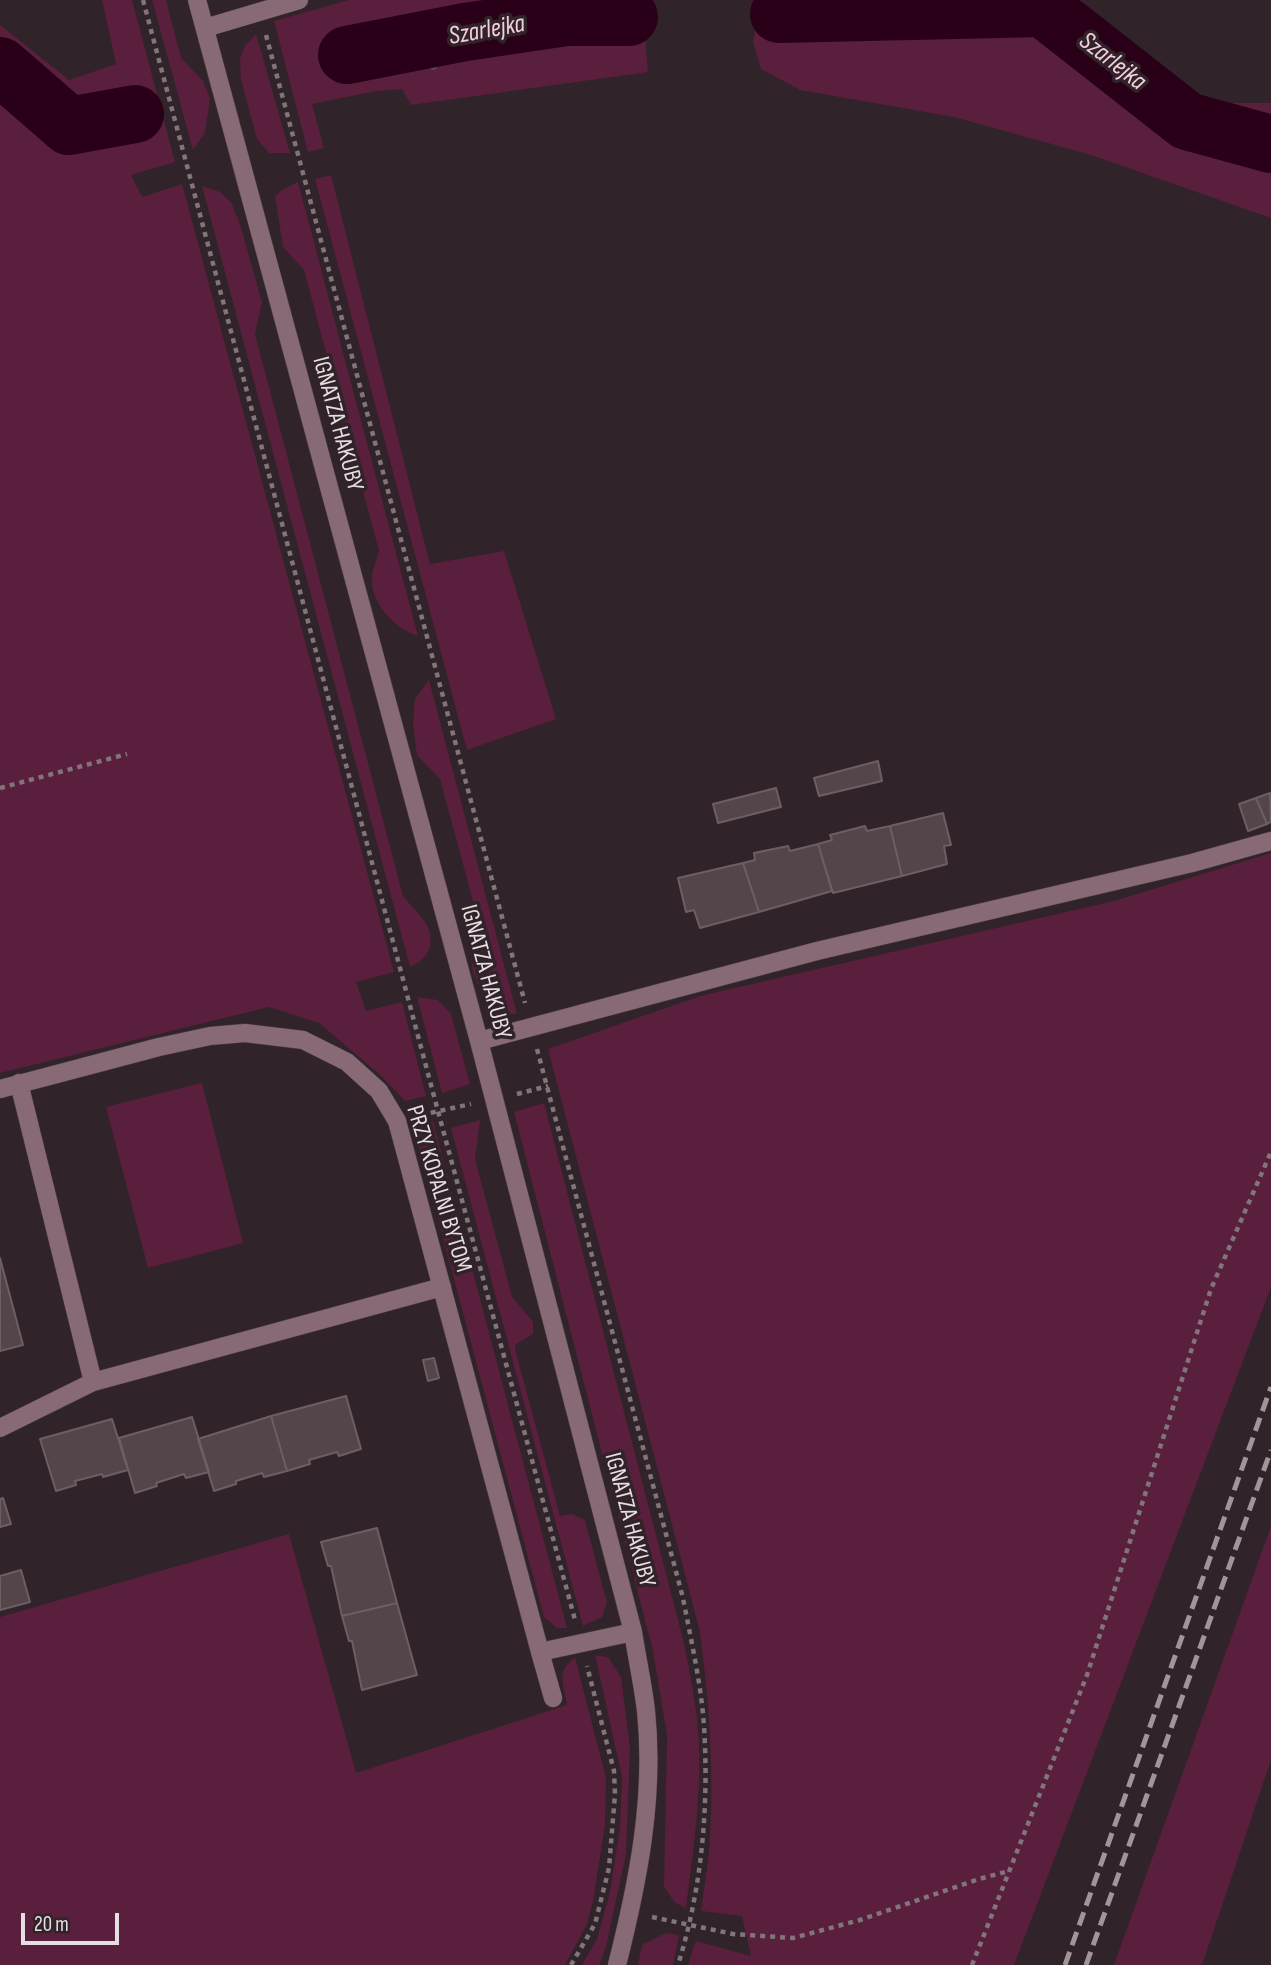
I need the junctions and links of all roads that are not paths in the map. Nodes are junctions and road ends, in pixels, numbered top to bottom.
1 (197, 0) edge
2 (299, 0) edge
3 (205, 28) junction
4 (1271, 841) edge
5 (479, 1041) junction
6 (19, 1083) junction
7 (0, 1089) edge
8 (442, 1287) junction
9 (93, 1382) junction
10 (0, 1428) edge
11 (633, 1632) junction
12 (540, 1652) junction
13 (553, 1698) dead end
14 (617, 1965) edge

1 - 3 street, IGNATZA HAKUBY
2 - 3 street
3 - 5 street, IGNATZA HAKUBY
4 - 5 street
5 - 11 street, IGNATZA HAKUBY
6 - 7 street, PRZY KOPALNI BYTOM
6 - 8 street, PRZY KOPALNI BYTOM
6 - 9 street
8 - 9 street
8 - 12 street, PRZY KOPALNI BYTOM
9 - 10 street
11 - 12 street
11 - 14 street, IGNATZA HAKUBY
12 - 13 street, PRZY KOPALNI BYTOM

